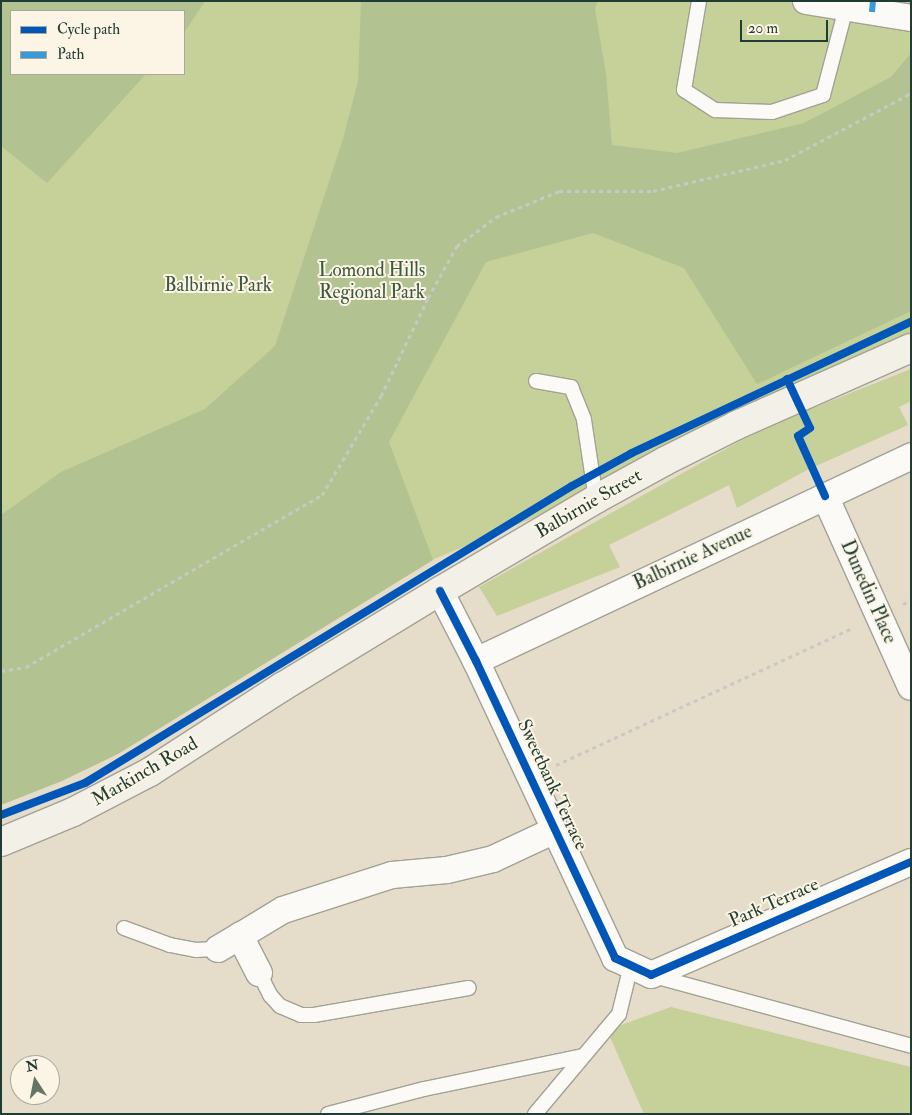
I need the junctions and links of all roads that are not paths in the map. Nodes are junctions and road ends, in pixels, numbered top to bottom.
1 (699, 1) edge
2 (806, 1) edge
3 (846, 8) junction
4 (911, 18) edge
5 (911, 348) edge
6 (536, 381) dead end
7 (911, 456) edge
8 (824, 496) junction
9 (596, 498) junction
10 (440, 591) junction
11 (476, 661) junction
12 (282, 687) joint
13 (911, 687) edge
14 (555, 830) junction
15 (1, 842) edge
16 (911, 862) edge
17 (124, 928) dead end
18 (229, 942) junction
19 (641, 970) junction
20 (259, 973) joint
21 (469, 988) dead end
22 (911, 1046) edge
23 (583, 1056) junction
24 (328, 1114) edge
25 (535, 1114) edge

1 - 3 lane
2 - 3 street
3 - 4 street
5 - 9 main road, Balbirnie Street
6 - 9 lane
7 - 8 street, Balbirnie Avenue
8 - 11 street, Balbirnie Avenue
8 - 13 street, Dunedin Place
9 - 10 main road, Balbirnie Street
10 - 11 street, Sweetbank Terrace
10 - 12 main road, Balbirnie Street
11 - 14 street, Sweetbank Terrace
12 - 15 main road, Markinch Road
14 - 18 street
14 - 19 street, Sweetbank Terrace
16 - 19 street, Park Terrace
17 - 18 lane
18 - 20 street
19 - 22 lane
19 - 23 lane
20 - 21 lane
23 - 24 lane
23 - 25 lane

